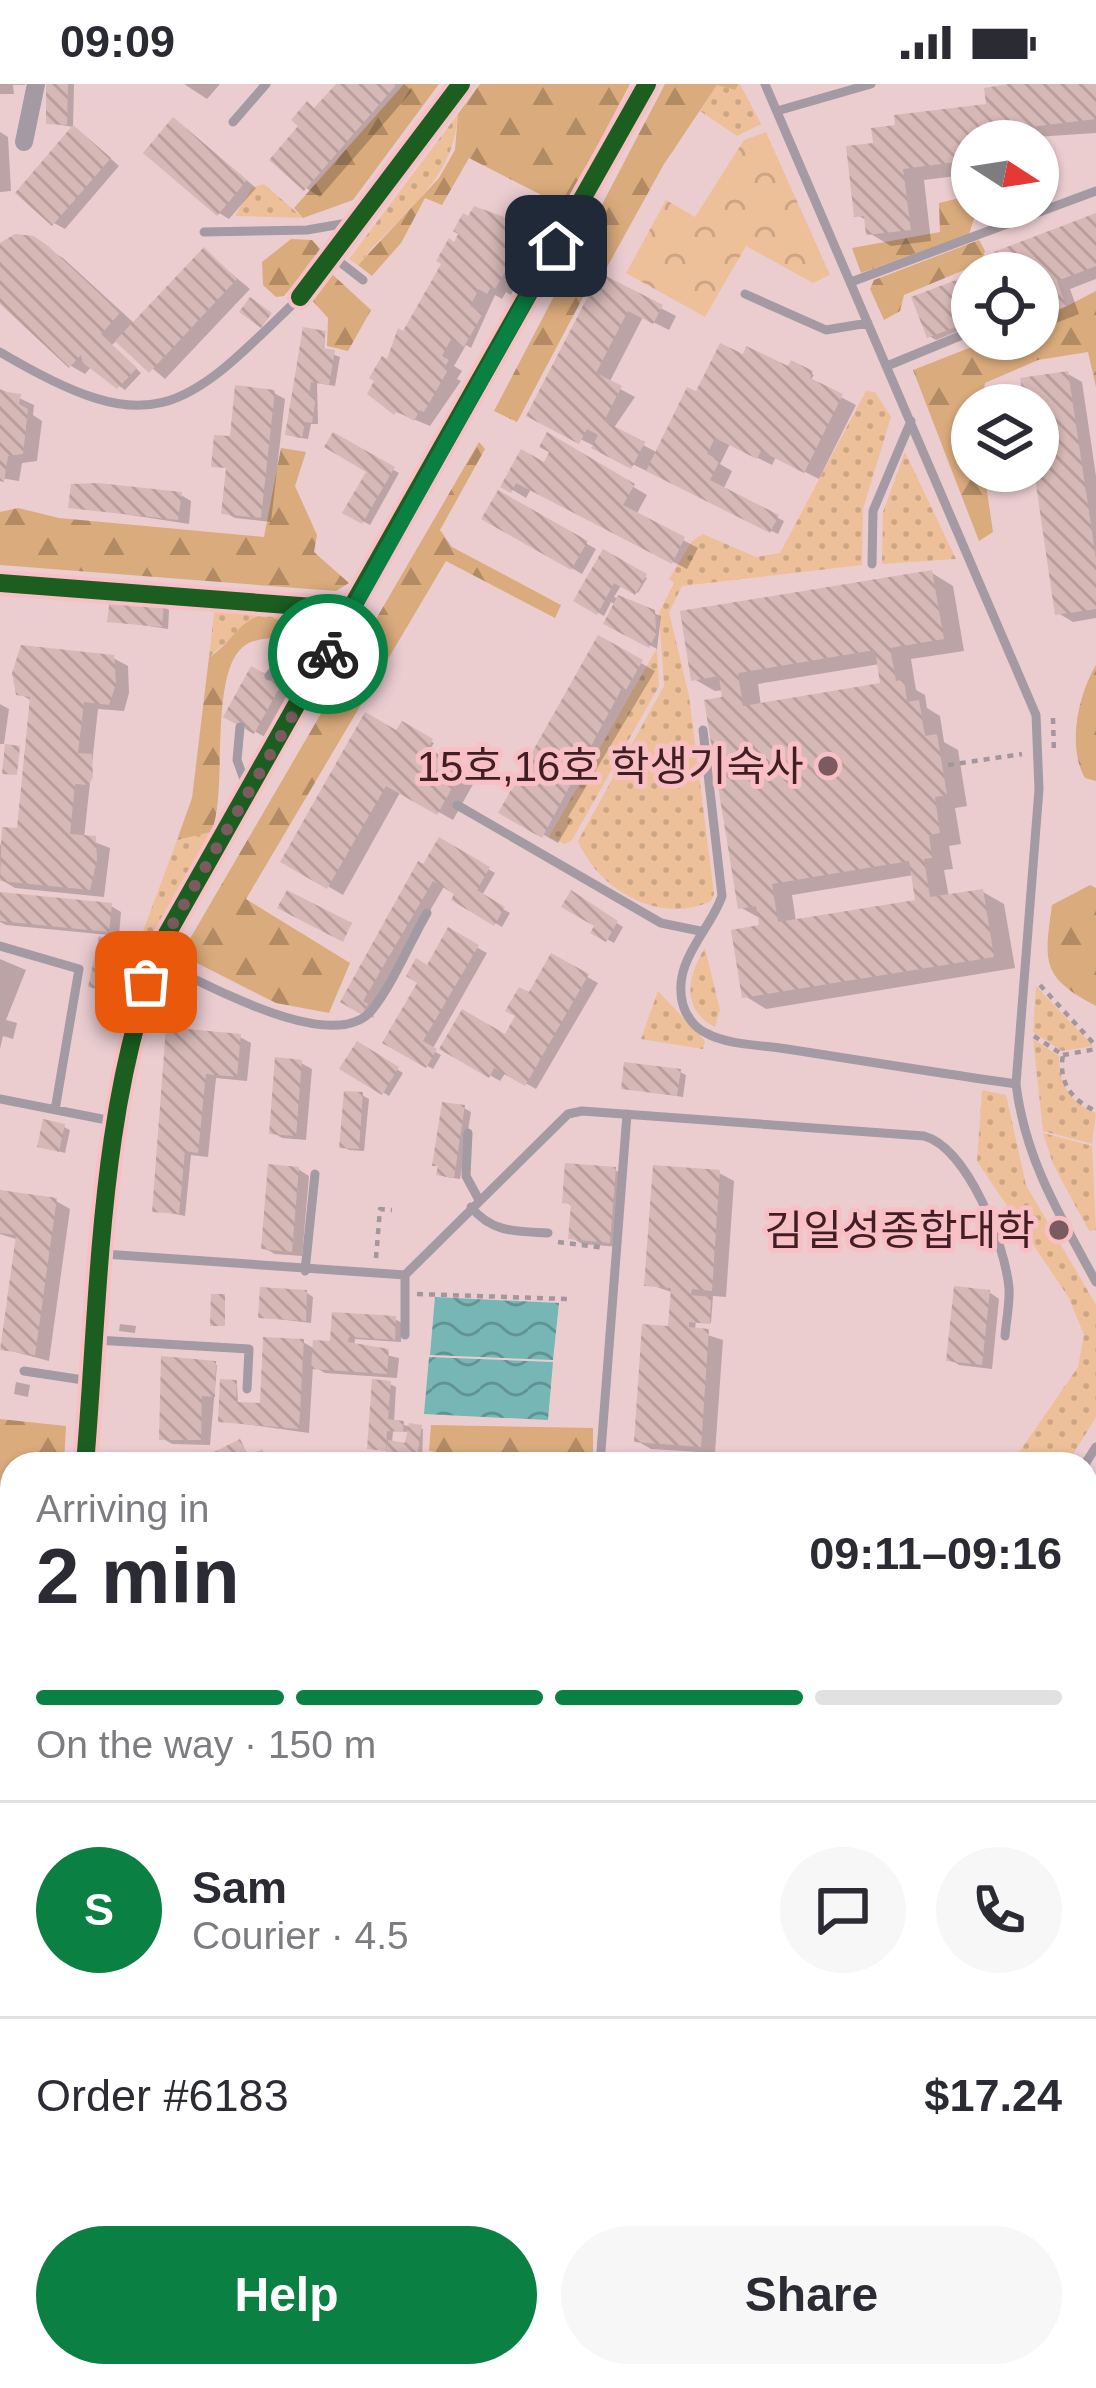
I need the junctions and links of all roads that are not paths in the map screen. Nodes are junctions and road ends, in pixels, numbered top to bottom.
1 (36, 84) edge
2 (266, 84) edge
3 (461, 84) edge
4 (646, 84) edge
5 (765, 84) edge
6 (871, 84) edge
7 (777, 111) junction
8 (233, 122) dead end
9 (24, 142) dead end
10 (1096, 191) edge
11 (358, 221) junction
12 (204, 232) dead end
13 (332, 256) junction
14 (363, 280) dead end
15 (851, 282) junction
16 (746, 294) dead end
17 (300, 298) joint
18 (868, 322) junction
19 (951, 340) edge
20 (0, 352) edge
21 (887, 366) junction
22 (911, 421) junction
23 (872, 564) dead end
24 (0, 583) edge
25 (353, 610) junction
26 (328, 653) junction
27 (269, 676) dead end
28 (241, 727) dead end
29 (703, 730) dead end
30 (248, 791) junction
31 (457, 806) dead end
32 (427, 913) dead end
33 (700, 931) junction
34 (0, 946) edge
35 (155, 961) junction
36 (1016, 1084) junction
37 (0, 1099) edge
38 (55, 1110) junction
39 (627, 1114) junction
40 (117, 1122) junction
41 (468, 1133) dead end
42 (314, 1174) dead end
43 (475, 1203) junction
44 (548, 1233) road end
45 (104, 1254) junction
46 (305, 1271) junction
47 (405, 1275) junction
48 (1096, 1282) edge
49 (405, 1335) dead end
50 (1005, 1336) dead end
51 (96, 1340) junction
52 (24, 1371) dead end
53 (92, 1381) junction
54 (247, 1389) dead end
55 (87, 1452) edge
56 (601, 1452) edge

1 - 9 street
2 - 8 lane
3 - 11 street
4 - 25 street
5 - 7 lane
6 - 7 lane
7 - 15 lane
10 - 15 lane
11 - 12 lane
11 - 13 street
13 - 14 lane
13 - 17 street
15 - 18 lane
16 - 18 lane
17 - 20 lane
18 - 21 lane
19 - 21 lane
21 - 22 lane
22 - 23 lane
22 - 36 lane
24 - 25 street
25 - 26 street
26 - 27 lane
26 - 30 street
28 - 30 lane
29 - 33 lane
30 - 35 street
31 - 33 lane
32 - 35 lane
33 - 36 lane
34 - 38 lane
35 - 40 street
36 - 48 lane
37 - 38 lane
38 - 40 lane
39 - 43 lane
39 - 50 lane
39 - 56 lane
40 - 45 street
41 - 43 lane
42 - 46 lane
43 - 44 lane
43 - 47 lane
45 - 46 lane
45 - 51 street
46 - 47 lane
47 - 49 lane
51 - 53 street
51 - 54 lane
52 - 53 lane
53 - 55 street

